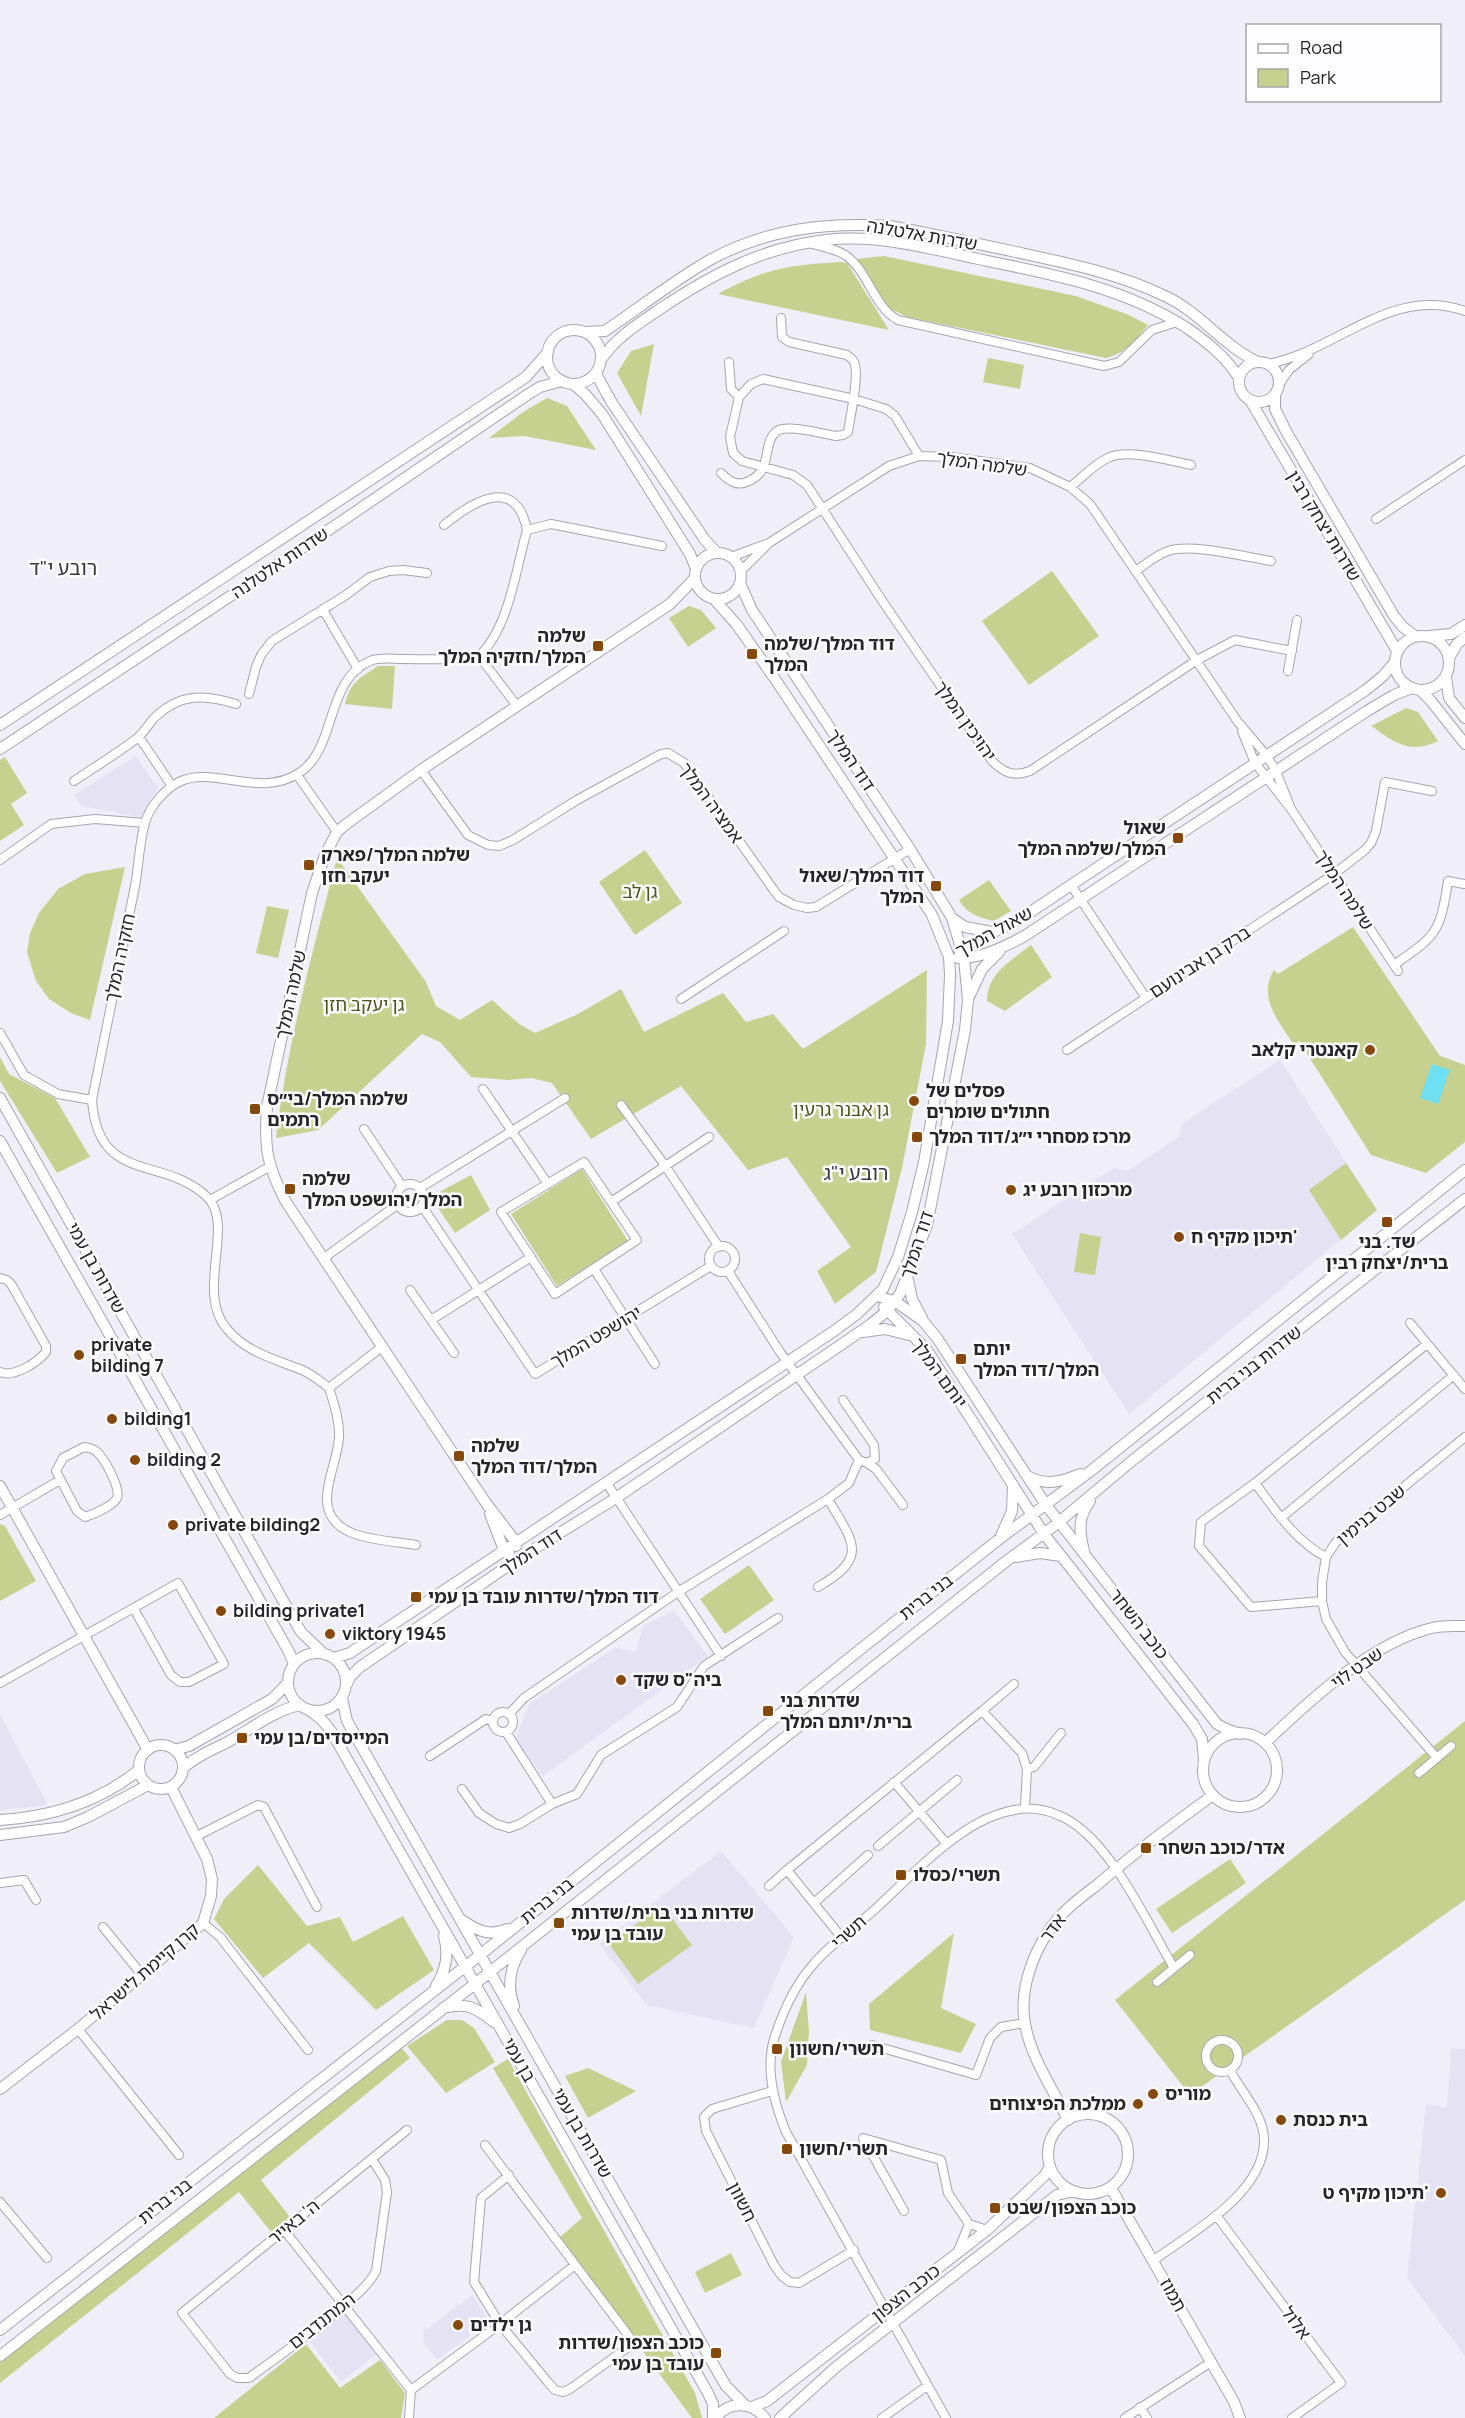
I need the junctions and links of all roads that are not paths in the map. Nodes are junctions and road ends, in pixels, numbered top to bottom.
1 (808, 243) junction
2 (1465, 311) edge
3 (781, 318) dead end
4 (1176, 322) junction
5 (585, 332) junction
6 (1314, 350) junction
7 (548, 352) junction
8 (602, 358) junction
9 (729, 362) dead end
10 (1263, 363) junction
11 (596, 374) junction
12 (1239, 378) junction
13 (568, 383) junction
14 (1277, 389) junction
15 (739, 397) junction
16 (854, 399) junction
17 (1250, 400) junction
18 (919, 456) junction
19 (1465, 460) edge
20 (1191, 465) dead end
21 (764, 468) junction
22 (721, 473) dead end
23 (1070, 487) junction
24 (823, 509) junction
25 (1376, 519) dead end
26 (444, 525) dead end
27 (527, 530) junction
28 (770, 543) junction
29 (662, 546) dead end
30 (717, 553) junction
31 (731, 557) junction
32 (1271, 561) dead end
33 (1136, 571) junction
34 (427, 573) dead end
35 (695, 573) junction
36 (740, 577) junction
37 (709, 597) junction
38 (670, 604) junction
39 (323, 610) junction
40 (1297, 620) dead end
41 (1465, 625) edge
42 (1415, 636) junction
43 (1429, 636) junction
44 (1465, 637) edge
45 (1292, 651) junction
46 (479, 656) junction
47 (1396, 657) junction
48 (1449, 658) junction
49 (1197, 660) junction
50 (358, 669) junction
51 (1288, 671) dead end
52 (1446, 677) junction
53 (1416, 689) junction
54 (249, 694) dead end
55 (236, 704) dead end
56 (517, 706) junction
57 (1465, 718) edge
58 (1238, 722) junction
59 (0, 725) edge
60 (139, 737) junction
61 (1465, 744) edge
62 (0, 749) edge
63 (1267, 756) junction
64 (1256, 763) junction
65 (421, 770) junction
66 (1276, 771) junction
67 (297, 775) junction
68 (1265, 778) junction
69 (74, 781) dead end
70 (172, 786) junction
71 (1432, 791) dead end
72 (1291, 809) junction
73 (145, 823) junction
74 (337, 832) junction
75 (910, 849) junction
76 (0, 860) edge
77 (894, 860) junction
78 (1334, 874) junction
79 (1464, 884) edge
80 (1071, 885) junction
81 (1081, 899) junction
82 (952, 918) junction
83 (784, 931) dead end
84 (995, 932) junction
85 (1004, 947) junction
86 (963, 953) junction
87 (949, 957) junction
88 (1146, 998) junction
89 (681, 999) dead end
90 (968, 1000) junction
91 (0, 1034) edge
92 (1067, 1050) dead end
93 (483, 1089) dead end
94 (0, 1098) edge
95 (565, 1098) dead end
96 (92, 1100) junction
97 (621, 1105) dead end
98 (364, 1129) dead end
99 (510, 1130) junction
100 (709, 1137) dead end
101 (0, 1142) edge
102 (269, 1167) junction
103 (666, 1167) junction
104 (1465, 1170) edge
105 (548, 1184) junction
106 (402, 1186) junction
107 (420, 1188) junction
108 (1465, 1198) edge
109 (210, 1200) junction
110 (611, 1202) junction
111 (398, 1205) junction
112 (422, 1206) junction
113 (719, 1247) junction
114 (531, 1257) junction
115 (324, 1258) junction
116 (711, 1266) junction
117 (594, 1269) junction
118 (728, 1270) junction
119 (0, 1278) edge
120 (907, 1278) junction
121 (410, 1290) dead end
122 (478, 1291) junction
123 (878, 1296) junction
124 (896, 1302) junction
125 (887, 1311) junction
126 (626, 1318) junction
127 (431, 1320) junction
128 (923, 1321) junction
129 (1410, 1323) dead end
130 (859, 1333) junction
131 (915, 1337) junction
132 (1427, 1344) junction
133 (383, 1346) junction
134 (454, 1353) dead end
135 (788, 1363) junction
136 (655, 1364) dead end
137 (0, 1372) edge
138 (797, 1375) junction
139 (1454, 1375) junction
140 (329, 1388) junction
141 (1465, 1389) edge
142 (843, 1400) dead end
143 (1465, 1437) edge
144 (863, 1461) junction
145 (1092, 1470) junction
146 (1024, 1474) junction
147 (60, 1480) junction
148 (606, 1482) junction
149 (1255, 1483) junction
150 (1013, 1485) junction
151 (0, 1486) edge
152 (1097, 1491) junction
153 (616, 1498) junction
154 (828, 1499) junction
155 (486, 1503) junction
156 (903, 1505) dead end
157 (1046, 1505) junction
158 (12, 1507) junction
159 (1032, 1514) junction
160 (0, 1515) edge
161 (1281, 1518) junction
162 (1059, 1522) junction
163 (1044, 1534) junction
164 (998, 1540) junction
165 (516, 1542) junction
166 (416, 1545) dead end
167 (504, 1550) junction
168 (1084, 1554) junction
169 (1061, 1556) junction
170 (1326, 1557) junction
171 (518, 1559) junction
172 (1009, 1559) junction
173 (818, 1587) dead end
174 (678, 1592) junction
175 (1322, 1601) junction
176 (134, 1609) junction
177 (778, 1618) dead end
178 (1465, 1626) edge
179 (86, 1636) junction
180 (323, 1653) junction
181 (721, 1656) junction
182 (334, 1658) junction
183 (294, 1664) junction
184 (1358, 1666) junction
185 (0, 1683) edge
186 (288, 1683) junction
187 (347, 1684) junction
188 (1014, 1684) dead end
189 (342, 1698) junction
190 (304, 1708) junction
191 (982, 1711) junction
192 (509, 1714) junction
193 (493, 1721) junction
194 (506, 1732) junction
195 (1062, 1733) dead end
196 (1240, 1734) junction
197 (1265, 1743) junction
198 (1451, 1746) dead end
199 (148, 1750) junction
200 (174, 1750) junction
201 (430, 1756) dead end
202 (1437, 1758) junction
203 (1204, 1760) junction
204 (183, 1768) junction
205 (1027, 1769) junction
206 (139, 1770) junction
207 (1419, 1773) dead end
208 (957, 1780) dead end
209 (894, 1782) junction
210 (148, 1785) junction
211 (171, 1787) junction
212 (462, 1789) dead end
213 (1213, 1795) junction
214 (552, 1804) junction
215 (1025, 1807) junction
216 (921, 1812) junction
217 (0, 1820) edge
218 (0, 1835) edge
219 (197, 1836) junction
220 (947, 1845) junction
221 (878, 1846) dead end
222 (868, 1855) dead end
223 (1117, 1868) junction
224 (787, 1870) junction
225 (0, 1883) edge
226 (769, 1886) dead end
227 (36, 1900) dead end
228 (814, 1903) junction
229 (317, 1907) dead end
230 (458, 1917) junction
231 (438, 1918) junction
232 (203, 1923) junction
233 (514, 1927) junction
234 (103, 1928) dead end
235 (842, 1938) junction
236 (529, 1941) junction
237 (480, 1955) junction
238 (1190, 1955) dead end
239 (465, 1966) junction
240 (1174, 1968) junction
241 (490, 1972) junction
242 (142, 1975) junction
243 (474, 1982) junction
244 (1156, 1982) dead end
245 (431, 1993) junction
246 (440, 2009) junction
247 (1025, 2023) junction
248 (498, 2025) junction
249 (521, 2026) junction
250 (78, 2029) junction
251 (872, 2045) dead end
252 (308, 2050) dead end
253 (1230, 2070) dead end
254 (0, 2089) edge
255 (772, 2091) junction
256 (1068, 2120) junction
257 (407, 2130) dead end
258 (485, 2145) dead end
259 (179, 2155) dead end
260 (372, 2159) junction
261 (1050, 2167) junction
262 (508, 2175) junction
263 (1111, 2188) junction
264 (1073, 2191) junction
265 (0, 2202) edge
266 (904, 2211) dead end
267 (1216, 2215) junction
268 (969, 2224) junction
269 (284, 2230) junction
270 (987, 2230) junction
271 (854, 2250) junction
272 (958, 2253) junction
273 (47, 2258) dead end
274 (1154, 2260) junction
275 (575, 2265) junction
276 (344, 2305) junction
277 (885, 2309) junction
278 (182, 2313) joint
279 (893, 2323) junction
280 (500, 2324) junction
281 (0, 2330) edge
282 (0, 2356) edge
283 (1210, 2362) junction
284 (927, 2385) junction
285 (411, 2390) junction
286 (1234, 2402) junction
287 (749, 2406) junction
288 (1140, 2407) junction
289 (409, 2418) edge
290 (714, 2418) edge
291 (765, 2418) edge
292 (780, 2418) edge
293 (882, 2418) edge
294 (946, 2418) edge
295 (1125, 2418) edge
296 (1147, 2418) edge
297 (1240, 2418) edge
298 (1248, 2418) edge
299 (1292, 2418) edge

1 - 4 street, שדרות אלטלנה
1 - 4 street
1 - 8 street, שדרות אלטלנה
2 - 6 street
3 - 16 street
4 - 12 street, שדרות אלטלנה
5 - 7 street
5 - 8 street
5 - 10 street, שדרות אלטלנה
6 - 10 street
6 - 14 street
7 - 13 street
7 - 59 street, שדרות אלטלנה
8 - 11 street
9 - 15 street
10 - 12 street
10 - 14 street
11 - 13 street
11 - 30 street
12 - 17 street
13 - 35 street
13 - 62 street, שדרות אלטלנה
14 - 17 street
14 - 42 street, שדרות יצחק רבין
15 - 16 street
15 - 21 street, יהויכין המלך
16 - 18 street
16 - 21 street
17 - 47 street, שדרות יצחק רבין
18 - 23 street, שלמה המלך
18 - 24 street, שלמה המלך
19 - 25 street
20 - 23 street
21 - 22 street
21 - 24 street, יהויכין המלך
23 - 33 street, שלמה המלך
24 - 28 street, שלמה המלך
24 - 49 street, יהויכין המלך
26 - 27 street
27 - 29 street
27 - 46 street
28 - 31 street, שלמה המלך
28 - 36 street, שלמה המלך
30 - 31 street
30 - 35 street
31 - 36 street
32 - 33 street
33 - 49 street, שלמה המלך
34 - 39 street
35 - 37 street
35 - 38 street, שלמה המלך
36 - 37 street
36 - 75 street, דוד המלך
37 - 38 street, שלמה המלך
37 - 77 street, דוד המלך
38 - 56 street, שלמה המלך
39 - 50 street
39 - 54 street
40 - 45 street
41 - 43 street
42 - 43 street
42 - 47 street
43 - 48 street
44 - 48 street
45 - 49 street, יהויכין המלך
45 - 51 street
46 - 50 street
46 - 56 street
47 - 53 street
47 - 63 street, שאול המלך
48 - 52 street
49 - 58 street, שלמה המלך
50 - 67 street
52 - 53 street
52 - 57 street
53 - 61 street
53 - 66 street, שאול המלך
55 - 60 street
56 - 65 street, שלמה המלך
58 - 63 street, שלמה המלך
58 - 64 street, שלמה המלך
60 - 69 street
60 - 70 street
63 - 64 street, שאול המלך
63 - 66 street, שלמה המלך
64 - 68 street, שלמה המלך
64 - 80 street, שאול המלך
65 - 74 street, שלמה המלך
65 - 77 street, אמציה המלך
66 - 68 street, שאול המלך
66 - 72 street, שלמה המלך
67 - 70 street
67 - 74 street
68 - 72 street, שלמה המלך
68 - 81 street, שאול המלך
70 - 73 street, חזקיה המלך
71 - 78 street, ברק בן אבינועם
72 - 78 street, שלמה המלך
73 - 76 street
73 - 96 street, חזקיה המלך
74 - 102 street, שלמה המלך
75 - 77 street, אמציה המלך
75 - 82 street, דוד המלך
77 - 87 street, דוד המלך
78 - 79 street, שלמה המלך
78 - 88 street, ברק בן אבינועם
80 - 81 street
80 - 84 street, שאול המלך
81 - 85 street, שאול המלך
81 - 88 street
82 - 84 street
82 - 86 street, דוד המלך
83 - 89 street
84 - 86 street, שאול המלך
85 - 86 street, שאול המלך
85 - 90 street
86 - 87 street, שאול המלך
86 - 90 street, דוד המלך
87 - 123 street, דוד המלך
88 - 92 street, ברק בן אבינועם
90 - 120 street, דוד המלך
91 - 96 street
93 - 99 street
94 - 180 street, שדרות בן עמי
95 - 99 street
96 - 109 street, חזקיה המלך
97 - 103 street
98 - 106 street
99 - 105 street
99 - 107 street
100 - 103 street
101 - 183 street
102 - 109 street
102 - 115 street, שלמה המלך
103 - 110 street
103 - 113 street
104 - 145 street, שדרות בני ברית
105 - 110 street
105 - 114 street
106 - 107 street
106 - 111 street
107 - 112 street, יהושפט המלך
108 - 152 street, שדרות בני ברית
109 - 140 street
110 - 117 street
111 - 112 street
111 - 115 street
112 - 122 street, יהושפט המלך
113 - 116 street
113 - 118 street
114 - 117 street
114 - 122 street
115 - 133 street, שלמה המלך
116 - 118 street
116 - 126 street, יהושפט המלך
117 - 126 street
118 - 135 street
119 - 137 street
120 - 124 street, דוד המלך
120 - 128 street
121 - 127 street
122 - 126 street, יהושפט המלך
122 - 127 street
123 - 124 street, יותם המלך
123 - 125 street, יותם המלך
123 - 135 street, דוד המלך
124 - 125 street, דוד המלך
124 - 128 street, יותם המלך
125 - 130 street, דוד המלך
125 - 131 street, יותם המלך
126 - 136 street
127 - 134 street
128 - 146 street, יותם המלך
129 - 132 street
130 - 131 street
130 - 138 street, דוד המלך
131 - 150 street, יותם המלך
132 - 139 street
132 - 149 street
133 - 140 street
133 - 155 street, שלמה המלך
135 - 138 street
135 - 148 street, דוד המלך
138 - 144 street
138 - 153 street, דוד המלך
139 - 141 street
139 - 161 street
140 - 166 street
142 - 144 street
143 - 170 street, שבט בנימין
144 - 154 street
144 - 156 street
145 - 146 street
145 - 157 street, בני ברית
146 - 157 street, יותם המלך
147 - 147 street
147 - 158 street
148 - 153 street
148 - 165 street, דוד המלך
149 - 161 street
149 - 175 street
150 - 159 street, יותם המלך
150 - 164 street
151 - 158 street
152 - 162 street, שדרות בני ברית
152 - 168 street
153 - 171 street, דוד המלך
153 - 174 street
154 - 173 street
154 - 174 street
155 - 165 street, שלמה המלך
155 - 167 street, שלמה המלך
157 - 159 street, בני ברית
157 - 162 street, כוכב השחר
158 - 160 street
158 - 179 street
159 - 163 street, יותם המלך
159 - 164 street, בני ברית
161 - 170 street
162 - 163 street, שדרות בני ברית
162 - 168 street, כוכב השחר
163 - 169 street, כוכב השחר
163 - 172 street, בני ברית
164 - 233 street, בני ברית
165 - 167 street, דוד המלך
165 - 171 street
167 - 171 street
167 - 182 street, דוד המלך
168 - 196 street, כוכב השחר
169 - 172 street
169 - 203 street, כוכב השחר
170 - 175 street, שבט בנימין
171 - 187 street, דוד המלך
172 - 236 street, בני ברית
174 - 181 street
174 - 192 street
175 - 184 street, שבט בנימין
176 - 176 street
176 - 179 street
177 - 181 street
178 - 184 street, שבט לוי
179 - 185 street
179 - 199 street
180 - 182 street
180 - 183 street
181 - 214 street
182 - 187 street
183 - 186 street
184 - 197 street, שבט לוי
184 - 202 street, שבט בנימין
186 - 190 street
186 - 200 street
187 - 189 street
188 - 191 street
189 - 190 street
189 - 230 street, שדרות בן עמי
190 - 204 street
190 - 231 street, בן עמי
191 - 205 street
191 - 209 street
192 - 193 street
192 - 194 street
193 - 194 street
193 - 201 street
194 - 214 street
195 - 205 street
196 - 197 street
196 - 203 street
197 - 213 street
198 - 202 street
199 - 200 street
199 - 206 street
200 - 204 street
202 - 207 street
203 - 213 street
204 - 211 street
205 - 215 street
206 - 210 street
206 - 217 street
208 - 216 street
209 - 216 street
209 - 224 street
210 - 211 street
210 - 218 street
211 - 219 street, קרן קיימת לישראל
212 - 214 street
213 - 223 street, אדר
215 - 220 street, תשרי
215 - 223 street, תשרי
216 - 220 street
216 - 221 street
219 - 229 street
219 - 232 street, קרן קיימת לישראל
220 - 235 street, תשרי
222 - 228 street
223 - 240 street, תשרי
223 - 247 street, אדר
224 - 226 street
224 - 228 street
225 - 227 street
228 - 235 street
230 - 233 street
230 - 237 street, שדרות בן עמי
231 - 239 street, בן עמי
231 - 245 street
232 - 242 street, קרן קיימת לישראל
232 - 252 street
233 - 237 street, בני ברית
234 - 242 street
235 - 255 street, תשרי
236 - 241 street, בני ברית
236 - 249 street
237 - 239 street, בני ברית
237 - 241 street, שדרות בן עמי
238 - 240 street
239 - 243 street, בן עמי
239 - 245 street, בני ברית
240 - 244 street
241 - 243 street, בני ברית
241 - 249 street, שדרות בן עמי
242 - 250 street, קרן קיימת לישראל
243 - 246 street, בני ברית
243 - 248 street, בן עמי
245 - 281 street, בני ברית
246 - 248 street
246 - 282 street, בני ברית
247 - 251 street
247 - 256 street, אדר
248 - 290 street, בן עמי
249 - 287 street, שדרות בן עמי
250 - 254 street, קרן קיימת לישראל
250 - 259 street
253 - 267 street
255 - 271 street, תשרי
255 - 271 street, חשוון
256 - 261 street
256 - 263 street
257 - 260 street, ה' באייר
258 - 262 street
260 - 269 street, ה' באייר
260 - 276 street, המתנדבים
261 - 264 street
261 - 270 street, כוכב הצפון
262 - 275 street
262 - 280 street
263 - 264 street
263 - 274 street, תמוז
264 - 279 street, כוכב הצפון
265 - 273 street
266 - 268 street
267 - 274 street
267 - 299 street, אלול
268 - 270 street
268 - 272 street
269 - 276 street
269 - 278 street, ה' באייר
270 - 272 street, כוכב הצפון
271 - 277 street, תשרי
272 - 277 street, כוכב הצפון
274 - 283 street, תמוז
275 - 280 street
275 - 280 street
276 - 278 street, המתנדבים
276 - 285 street
277 - 279 street, תשרי
277 - 287 street, כוכב הצפון
279 - 284 street, תשרי
279 - 292 street, כוכב הצפון
280 - 285 street
283 - 286 street, תמוז
283 - 288 street
284 - 293 street
284 - 294 street, תשרי
285 - 289 street
286 - 297 street, תמוז
286 - 298 street, תמוז
287 - 290 street, כוכב הצפון
287 - 291 street, שדרות בן עמי
288 - 295 street
288 - 296 street

